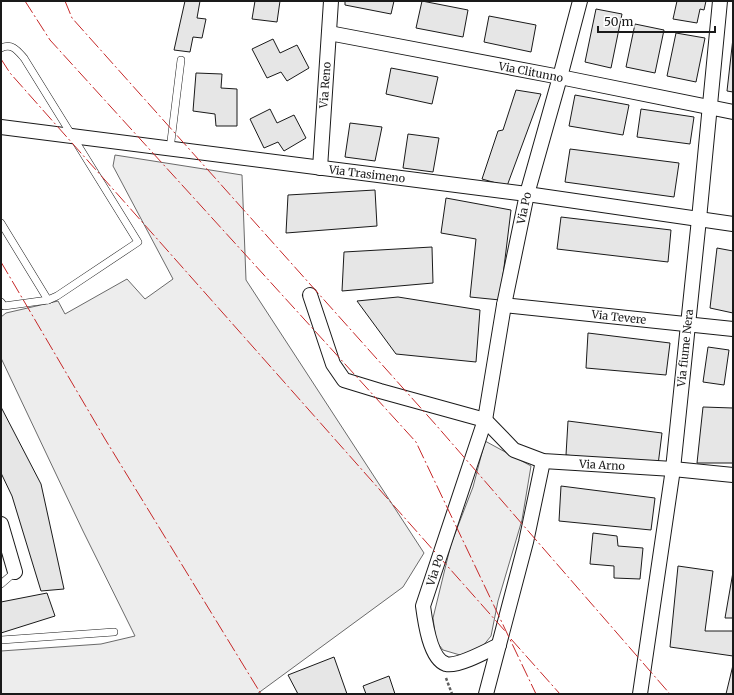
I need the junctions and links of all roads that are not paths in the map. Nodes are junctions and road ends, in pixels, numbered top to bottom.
1 (331, 1) edge
2 (580, 1) edge
3 (720, 1) edge
4 (329, 33) junction
5 (1, 48) edge
6 (181, 60) dead end
7 (560, 77) junction
8 (710, 108) junction
9 (733, 112) edge
10 (1, 127) edge
11 (73, 137) junction
12 (170, 149) junction
13 (320, 168) junction
14 (527, 194) junction
15 (699, 219) junction
16 (1, 223) edge
17 (733, 224) edge
18 (310, 295) dead end
19 (48, 300) junction
20 (1, 302) edge
21 (504, 305) junction
22 (688, 324) junction
23 (733, 329) edge
24 (485, 420) junction
25 (544, 461) junction
26 (673, 469) junction
27 (733, 475) edge
28 (1, 524) edge
29 (15, 572) joint
30 (1, 584) edge
31 (114, 632) dead end
32 (1, 640) edge
33 (498, 645) junction
34 (486, 694) edge
35 (640, 694) edge

1 - 4 street, Via Reno
2 - 7 street, Via Po
3 - 8 street, Via fiume Nera
4 - 7 street, Via Clitunno
4 - 13 street, Via Reno
5 - 11 lane
6 - 12 lane
7 - 8 street, Via Clitunno
7 - 14 street, Via Po
8 - 9 street, Via Clitunno
8 - 15 street, Via fiume Nera
10 - 11 street, Via Trasimeno
11 - 12 street, Via Trasimeno
11 - 19 lane
12 - 13 street, Via Trasimeno
13 - 14 street, Via Trasimeno
14 - 15 street, Via Trasimeno
14 - 21 street, Via Po
15 - 17 street, Via Trasimeno
15 - 22 street, Via fiume Nera
16 - 19 lane
18 - 24 street
19 - 20 lane
21 - 22 street, Via Tevere
21 - 24 street, Via Po
22 - 23 street, Via Tevere
22 - 26 street, Via fiume Nera
24 - 25 street, Via Arno
24 - 33 street, Via Po
25 - 26 street, Via Arno
25 - 33 street
26 - 27 street, Via Arno
26 - 35 street, Via fiume Nera
28 - 29 street
29 - 30 lane
31 - 32 lane
33 - 34 street

